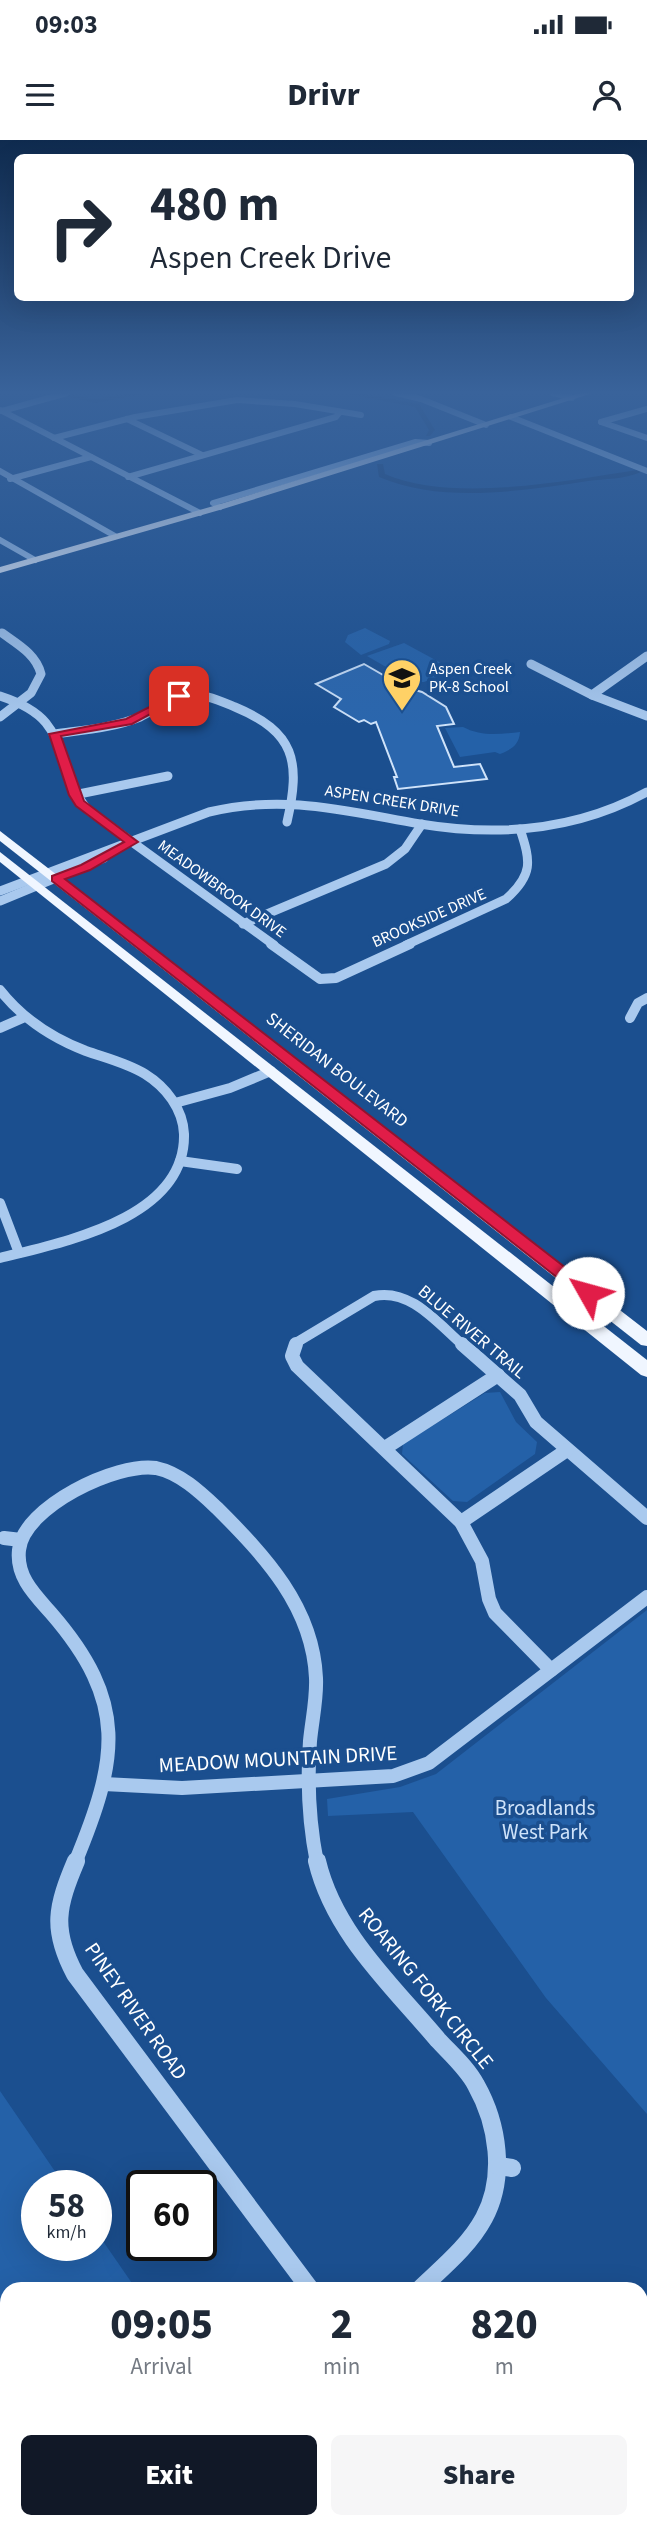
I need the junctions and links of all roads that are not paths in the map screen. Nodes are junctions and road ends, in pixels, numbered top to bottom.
1 (59, 504) edge
2 (184, 504) edge
3 (231, 504) edge
4 (201, 513) junction
5 (115, 536) junction
6 (0, 540) edge
7 (34, 560) junction
8 (0, 570) edge
9 (0, 632) edge
10 (647, 656) edge
11 (531, 664) dead end
12 (592, 695) junction
13 (0, 696) edge
14 (200, 696) joint
15 (21, 702) junction
16 (647, 716) edge
17 (0, 717) edge
18 (55, 734) junction
19 (168, 776) dead end
20 (647, 792) edge
21 (74, 795) junction
22 (293, 801) junction
23 (287, 822) dead end
24 (422, 824) junction
25 (520, 829) junction
26 (0, 835) edge
27 (132, 842) junction
28 (0, 856) edge
29 (52, 875) junction
30 (34, 882) junction
31 (0, 891) edge
32 (0, 901) edge
33 (243, 924) junction
34 (330, 979) junction
35 (0, 990) edge
36 (332, 993) dead end
37 (647, 998) edge
38 (25, 1017) junction
39 (630, 1018) dead end
40 (0, 1028) edge
41 (271, 1071) junction
42 (175, 1103) junction
43 (180, 1161) junction
44 (237, 1169) dead end
45 (0, 1203) edge
46 (19, 1253) junction
47 (0, 1258) edge
48 (647, 1340) edge
49 (647, 1370) edge
50 (498, 1375) junction
51 (385, 1448) junction
52 (567, 1450) junction
53 (647, 1518) edge
54 (461, 1522) junction
55 (13, 1539) joint
56 (647, 1597) edge
57 (551, 1670) junction
58 (310, 1781) junction
59 (104, 1784) junction
60 (305, 2282) edge
61 (427, 2282) edge

1 - 5 street
2 - 4 street
3 - 4 main road
4 - 5 main road
5 - 7 main road
6 - 7 street
7 - 8 main road
9 - 15 street
10 - 12 street
11 - 12 street
12 - 16 street
13 - 15 street
14 - 18 street
14 - 22 street
15 - 17 street
15 - 18 street
18 - 21 street
19 - 21 street
20 - 25 street, ASPEN CREEK DRIVE
21 - 27 street, MEADOWBROOK DRIVE
22 - 23 street
22 - 24 street, ASPEN CREEK DRIVE
22 - 27 street, ASPEN CREEK DRIVE
24 - 25 street, ASPEN CREEK DRIVE
24 - 33 street
25 - 34 street, BROOKSIDE DRIVE
26 - 29 main road, SHERIDAN BOULEVARD
27 - 29 street, ASPEN CREEK DRIVE
27 - 33 street, MEADOWBROOK DRIVE
28 - 30 main road
29 - 30 street, ASPEN CREEK DRIVE
29 - 48 main road, SHERIDAN BOULEVARD
30 - 31 street, ASPEN CREEK DRIVE
30 - 32 street, ASPEN CREEK DRIVE
30 - 41 main road
33 - 34 street, MEADOWBROOK DRIVE
34 - 36 street
35 - 38 street
37 - 39 street
38 - 40 street
38 - 42 street
41 - 42 street
41 - 49 main road
42 - 43 street
43 - 44 street
43 - 46 street
45 - 46 street
46 - 47 street
50 - 51 street
50 - 51 street, BLUE RIVER TRAIL
50 - 52 street, BLUE RIVER TRAIL
51 - 54 street, BLUE RIVER TRAIL
52 - 53 street, BLUE RIVER TRAIL
52 - 54 street
54 - 57 street, BLUE RIVER TRAIL
55 - 58 street, ROARING FORK CIRCLE
55 - 59 street, PINEY RIVER ROAD
56 - 57 street, MEADOW MOUNTAIN DRIVE
57 - 58 street, MEADOW MOUNTAIN DRIVE
58 - 59 street, MEADOW MOUNTAIN DRIVE
58 - 61 street, ROARING FORK CIRCLE
59 - 60 street, PINEY RIVER ROAD

